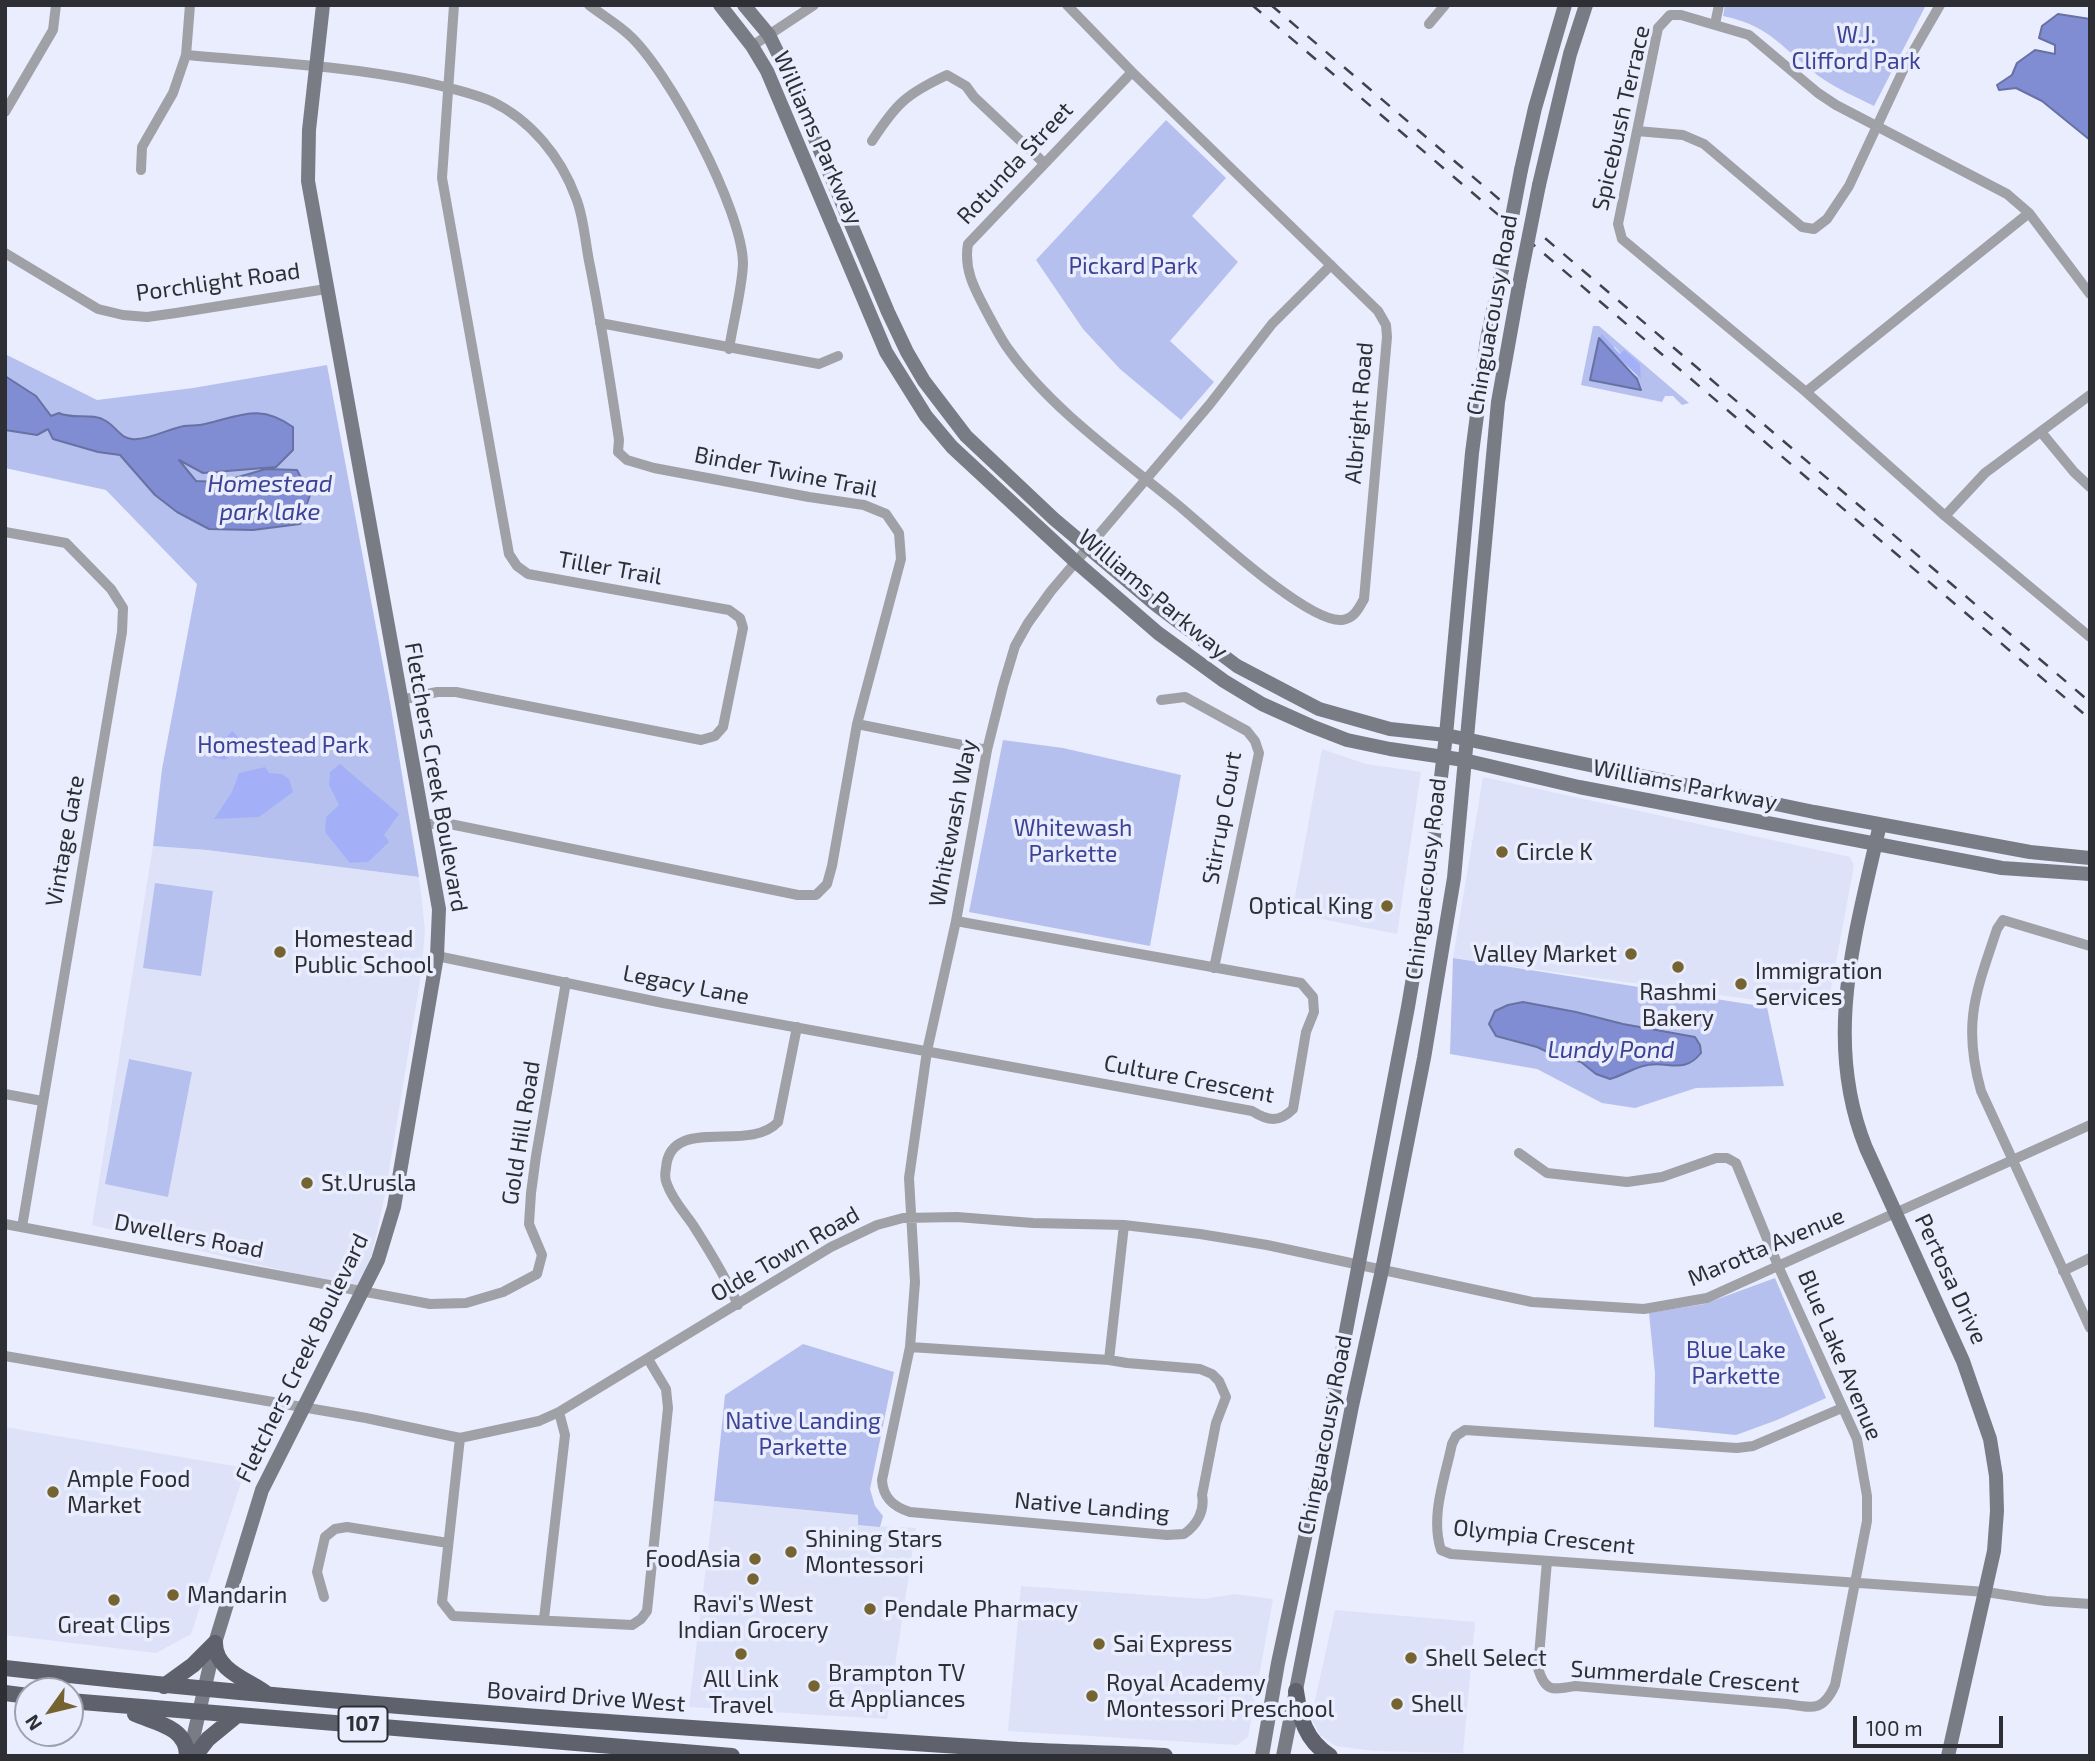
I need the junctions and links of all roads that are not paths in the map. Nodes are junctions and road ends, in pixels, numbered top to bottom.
1 (56, 5) edge
2 (190, 5) edge
3 (323, 5) edge
4 (454, 5) edge
5 (589, 5) edge
6 (720, 5) edge
7 (744, 5) edge
8 (814, 5) edge
9 (1067, 5) edge
10 (1445, 5) edge
11 (1565, 5) edge
12 (1586, 5) edge
13 (1719, 5) edge
14 (1940, 5) edge
15 (1429, 24) dead end
16 (1715, 24) junction
17 (769, 35) junction
18 (752, 46) junction
19 (186, 55) junction
20 (318, 66) junction
21 (1132, 72) junction
22 (449, 88) junction
23 (5, 112) edge
24 (1876, 127) junction
25 (1637, 131) junction
26 (872, 141) dead end
27 (1043, 162) junction
28 (141, 170) dead end
29 (2029, 213) junction
30 (5, 253) edge
31 (1331, 265) junction
32 (326, 289) junction
33 (2090, 295) edge
34 (600, 323) junction
35 (729, 349) junction
36 (838, 356) dead end
37 (1806, 392) junction
38 (2090, 395) edge
39 (2041, 432) junction
40 (1146, 481) junction
41 (2090, 487) edge
42 (1945, 516) junction
43 (5, 532) edge
44 (1088, 547) junction
45 (1076, 562) junction
46 (2090, 637) edge
47 (401, 700) junction
48 (1161, 700) dead end
49 (857, 724) junction
50 (1446, 735) junction
51 (1466, 739) junction
52 (987, 750) junction
53 (1442, 757) junction
54 (1464, 760) junction
55 (423, 824) junction
56 (1880, 824) junction
57 (1876, 845) junction
58 (2090, 858) edge
59 (2090, 874) edge
60 (956, 921) junction
61 (2090, 946) edge
62 (437, 956) junction
63 (1214, 968) junction
64 (566, 982) junction
65 (797, 1027) junction
66 (927, 1051) junction
67 (5, 1094) edge
68 (42, 1101) junction
69 (2090, 1125) edge
70 (1519, 1153) dead end
71 (2012, 1160) junction
72 (1896, 1214) junction
73 (912, 1218) junction
74 (5, 1224) edge
75 (1124, 1225) junction
76 (22, 1227) junction
77 (2090, 1258) edge
78 (1358, 1264) junction
79 (1779, 1268) junction
80 (1382, 1270) junction
81 (2063, 1271) junction
82 (364, 1290) junction
83 (738, 1305) junction
84 (2090, 1328) edge
85 (910, 1347) junction
86 (5, 1356) edge
87 (648, 1359) junction
88 (1109, 1360) junction
89 (1842, 1408) junction
90 (303, 1409) junction
91 (559, 1412) junction
92 (460, 1438) junction
93 (448, 1543) junction
94 (1547, 1561) junction
95 (1856, 1584) junction
96 (1986, 1592) junction
97 (324, 1597) dead end
98 (2090, 1604) edge
99 (544, 1619) junction
100 (215, 1643) junction
101 (5, 1668) edge
102 (164, 1686) junction
103 (204, 1690) junction
104 (1296, 1691) junction
105 (269, 1696) junction
106 (84, 1703) edge
107 (120, 1707) junction
108 (199, 1712) junction
109 (236, 1716) junction
110 (964, 1751) edge
111 (188, 1756) edge
112 (195, 1756) edge
113 (732, 1756) edge
114 (1165, 1756) edge
115 (1262, 1756) edge
116 (1283, 1756) edge
117 (1330, 1756) edge
118 (1948, 1756) edge

1 - 23 street
2 - 19 street
3 - 20 main road, Fletchers Creek Boulevard
4 - 22 street, Tiller Trail
5 - 35 street
6 - 18 main road, Williams Parkway
7 - 17 main road, Williams Parkway
8 - 17 street
9 - 21 street, Albright Road
10 - 15 street
11 - 50 main road, Chinguacousy Road, bridge
12 - 51 main road, Chinguacousy Road, bridge
13 - 16 street
14 - 24 street
16 - 24 street, Spicebush Terrace
16 - 25 street, Spicebush Terrace
17 - 18 street
17 - 44 main road, Williams Parkway
18 - 45 main road, Williams Parkway
19 - 20 street, Binder Twine Trail
19 - 28 street
20 - 22 street, Binder Twine Trail
20 - 32 main road, Fletchers Creek Boulevard
21 - 27 street, Rotunda Street
21 - 31 street, Albright Road
22 - 34 street, Binder Twine Trail
22 - 47 street, Tiller Trail
24 - 25 street
24 - 29 street, Spicebush Terrace
25 - 37 street, Spicebush Terrace
26 - 27 street
27 - 40 street, Rotunda Street
29 - 33 street, Spicebush Terrace
29 - 37 street
30 - 32 street, Porchlight Road
31 - 40 street, Whitewash Way
31 - 40 street, Albright Road
32 - 47 main road, Fletchers Creek Boulevard
34 - 35 street
34 - 49 street, Binder Twine Trail
35 - 36 street
37 - 42 street, Spicebush Terrace
38 - 39 street
39 - 41 street
39 - 42 street
40 - 44 street, Whitewash Way
42 - 46 street, Spicebush Terrace
43 - 68 street, Vintage Gate
44 - 45 street, Whitewash Way
44 - 50 main road, Williams Parkway
45 - 52 street, Whitewash Way
45 - 53 main road, Williams Parkway
47 - 55 main road, Fletchers Creek Boulevard
48 - 63 street, Stirrup Court
49 - 52 street
49 - 55 street, Binder Twine Trail
50 - 51 main road, Williams Parkway
50 - 53 main road, Chinguacousy Road
51 - 54 main road, Chinguacousy Road
51 - 56 main road, Williams Parkway
52 - 60 street, Whitewash Way
53 - 54 main road, Williams Parkway
53 - 78 main road, Chinguacousy Road
54 - 57 main road, Williams Parkway
54 - 80 main road, Chinguacousy Road
55 - 62 main road, Fletchers Creek Boulevard
56 - 57 main road, Pertosa Drive
56 - 58 main road, Williams Parkway
57 - 59 main road, Williams Parkway
57 - 72 main road, Pertosa Drive
60 - 63 street, Culture Crescent
60 - 66 street, Whitewash Way
61 - 71 street
62 - 64 street, Legacy Lane
62 - 82 main road, Fletchers Creek Boulevard
63 - 66 street, Culture Crescent
64 - 65 street, Legacy Lane
64 - 82 street, Gold Hill Road
65 - 66 street, Legacy Lane
65 - 83 street
66 - 73 street, Whitewash Way
67 - 68 street
68 - 76 street, Vintage Gate
69 - 71 street, Marotta Avenue
70 - 79 street, Blue Lake Avenue
71 - 72 street, Marotta Avenue
71 - 81 street
72 - 79 street, Marotta Avenue
72 - 96 main road, Pertosa Drive
73 - 75 street, Olde Town Road
73 - 83 street, Olde Town Road
73 - 85 street, Native Landing
74 - 76 street, Dwellers Road
75 - 78 street, Olde Town Road
75 - 88 street
76 - 82 street, Dwellers Road
77 - 81 street
78 - 80 street, Marotta Avenue
78 - 115 main road, Chinguacousy Road
79 - 80 street, Marotta Avenue
79 - 89 street, Blue Lake Avenue
80 - 104 main road, Chinguacousy Road
81 - 84 street
82 - 90 main road, Fletchers Creek Boulevard
83 - 87 street, Olde Town Road
85 - 88 street, Native Landing
85 - 88 street, Native Landing
86 - 90 street
87 - 91 street, Olde Town Road
87 - 99 street
89 - 94 street, Olympia Crescent
89 - 95 street, Blue Lake Avenue
90 - 92 street, Olde Town Road
90 - 100 main road, Fletchers Creek Boulevard
91 - 92 street, Olde Town Road
91 - 99 street
92 - 93 street
93 - 97 street
93 - 99 street
94 - 95 street, Olympia Crescent
94 - 95 street, Summerdale Crescent
95 - 96 street, Olympia Crescent
96 - 98 street, Olympia Crescent
96 - 118 main road, Pertosa Drive
100 - 102 main road
100 - 103 main road, Fletchers Creek Boulevard
100 - 105 main road
101 - 102 main road, Bovaird Drive West / 107
102 - 103 main road, Bovaird Drive West / 107
103 - 105 main road, Bovaird Drive West / 107
103 - 108 main road, Fletchers Creek Boulevard
104 - 116 main road, Chinguacousy Road
104 - 117 main road
105 - 110 main road, Bovaird Drive West / 107
106 - 107 main road, Bovaird Drive West / 107
107 - 108 main road, Bovaird Drive West / 107
107 - 111 main road
108 - 109 main road, Bovaird Drive West / 107
108 - 111 main road, Fletchers Creek Boulevard
109 - 112 main road
109 - 113 main road, Bovaird Drive West / 107
110 - 114 main road, Bovaird Drive West / 107

